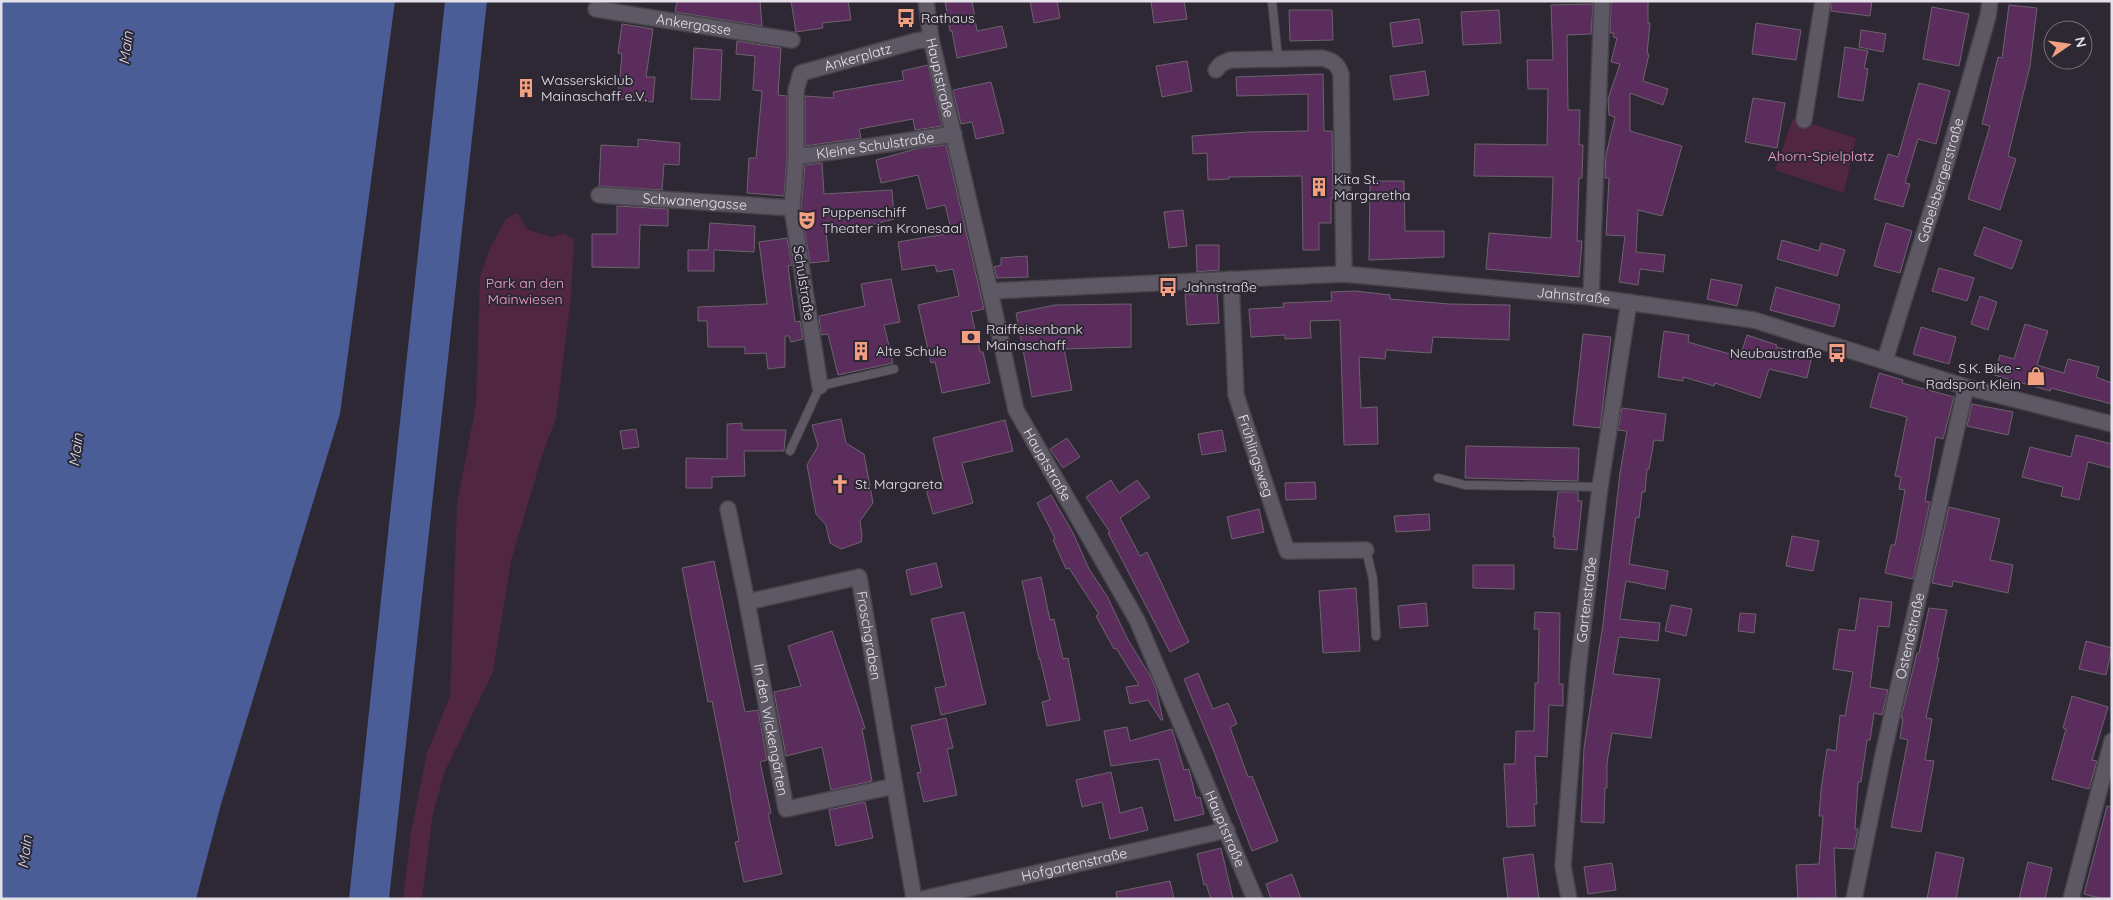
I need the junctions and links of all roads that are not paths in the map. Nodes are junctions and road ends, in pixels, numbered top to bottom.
1 (926, 1) edge
2 (1272, 1) edge
3 (1602, 1) edge
4 (1823, 1) edge
5 (1990, 1) edge
6 (596, 9) dead end
7 (931, 39) junction
8 (792, 40) dead end
9 (1278, 59) junction
10 (1216, 70) dead end
11 (796, 90) joint
12 (1804, 120) dead end
13 (954, 134) junction
14 (796, 157) junction
15 (599, 195) dead end
16 (792, 208) junction
17 (1344, 274) junction
18 (1231, 279) junction
19 (990, 291) junction
20 (1591, 297) junction
21 (1629, 302) junction
22 (1885, 360) junction
23 (894, 369) dead end
24 (820, 386) junction
25 (1966, 387) junction
26 (2112, 424) edge
27 (790, 451) dead end
28 (1438, 478) dead end
29 (1600, 487) junction
30 (728, 509) dead end
31 (1366, 550) joint
32 (747, 602) junction
33 (1376, 636) dead end
34 (2112, 741) edge
35 (895, 786) junction
36 (1227, 830) junction
37 (1855, 892) edge
38 (914, 899) edge
39 (922, 899) edge
40 (1255, 899) edge
41 (1569, 899) edge
42 (2071, 899) edge

1 - 7 street, Hauptstraße
2 - 9 lane
3 - 20 street
4 - 12 street
5 - 22 street, Gabelsbergerstraße
6 - 8 street, Ankergasse
7 - 11 street, Ankerplatz
7 - 13 street, Hauptstraße
9 - 10 street
9 - 17 street
11 - 14 street, Schulstraße
13 - 14 street, Kleine Schulstraße
13 - 19 street, Hauptstraße
14 - 16 street, Schulstraße
15 - 16 street, Schwanengasse
16 - 24 street, Schulstraße
17 - 18 street, Jahnstraße
17 - 20 street, Jahnstraße
18 - 19 street, Jahnstraße
18 - 31 street, Frühlingsweg
19 - 36 street, Hauptstraße
20 - 21 street, Jahnstraße
21 - 22 street, Jahnstraße
21 - 29 street, Gartenstraße
22 - 25 street, Jahnstraße
23 - 24 lane
24 - 27 lane
25 - 26 street, Jahnstraße
25 - 37 street, Ostendstraße
28 - 29 lane
29 - 41 street, Gartenstraße
30 - 32 street
31 - 33 lane
32 - 35 street, In den Wickengärten
32 - 35 street, Froschgraben
34 - 42 street
35 - 38 street, Froschgraben
36 - 39 street, Hofgartenstraße
36 - 40 street, Hauptstraße

